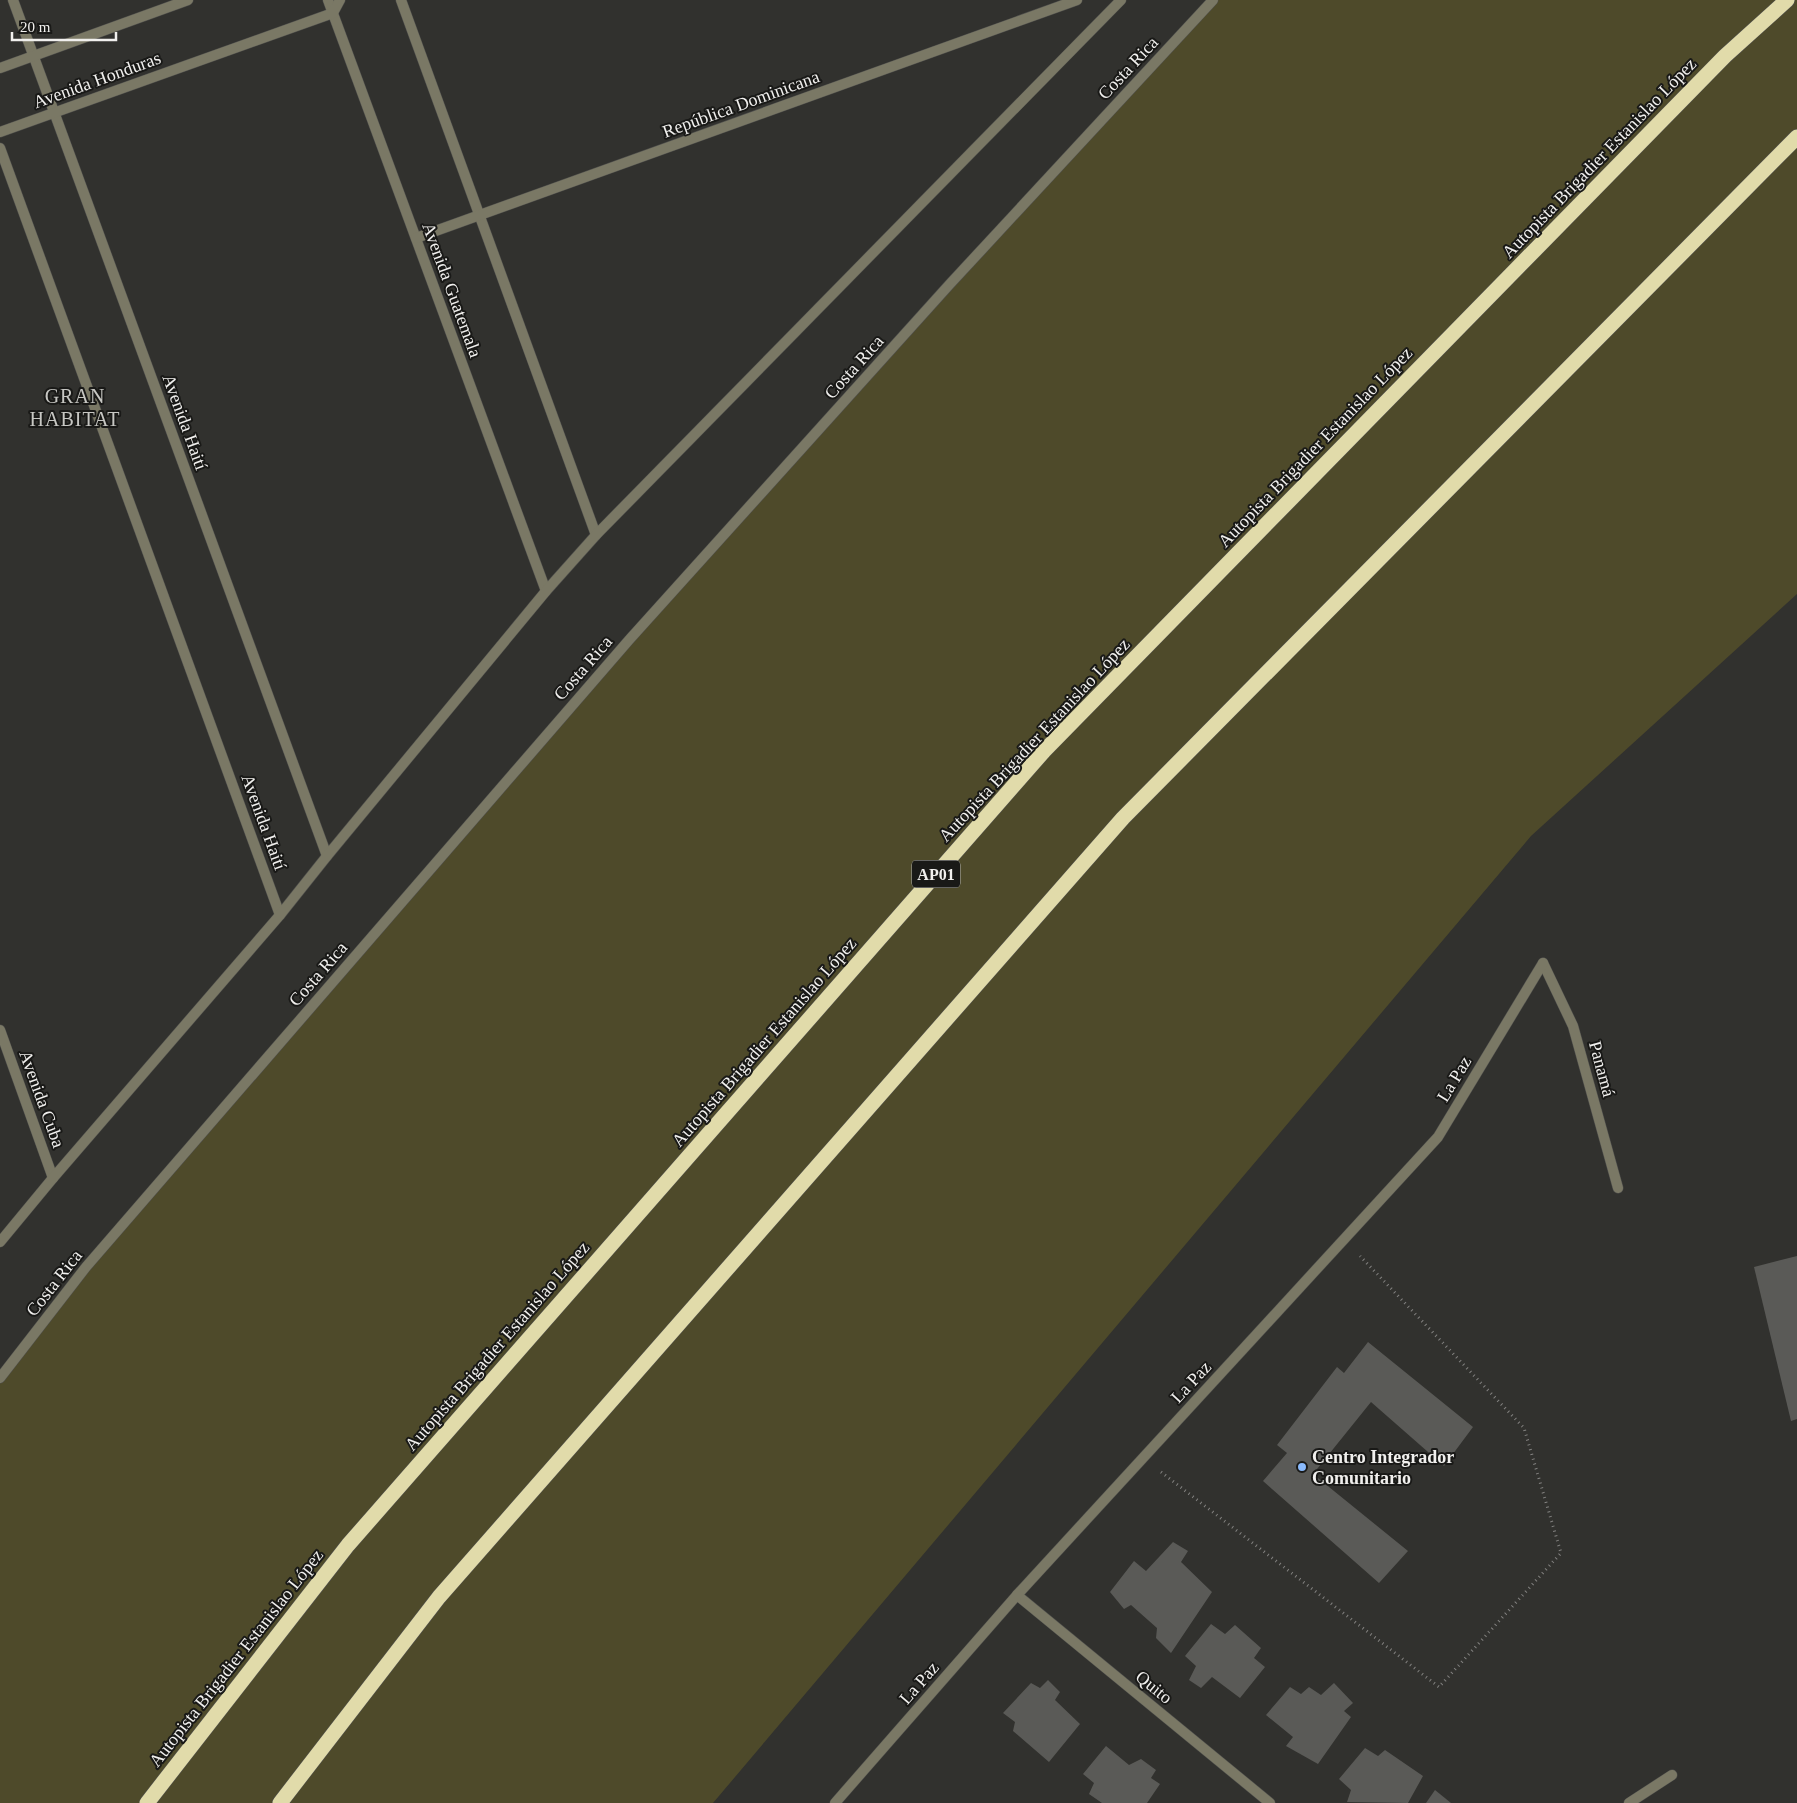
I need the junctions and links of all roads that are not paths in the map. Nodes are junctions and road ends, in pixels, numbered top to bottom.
1 (13, 0) edge
2 (188, 0) edge
3 (328, 0) edge
4 (340, 0) edge
5 (401, 0) edge
6 (1077, 0) edge
7 (1121, 0) edge
8 (1213, 0) edge
9 (1787, 0) edge
10 (333, 13) junction
11 (33, 56) junction
12 (0, 68) edge
13 (54, 113) junction
14 (0, 132) edge
15 (1797, 136) edge
16 (0, 148) edge
17 (479, 216) junction
18 (416, 238) junction
19 (596, 535) junction
20 (546, 591) junction
21 (327, 856) junction
22 (280, 915) junction
23 (1543, 963) joint
24 (0, 1030) edge
25 (53, 1178) junction
26 (1618, 1188) dead end
27 (1, 1236) edge
28 (0, 1378) edge
29 (1017, 1595) junction
30 (1672, 1775) dead end
31 (147, 1803) edge
32 (280, 1803) edge
33 (835, 1803) edge
34 (1270, 1803) edge
35 (1629, 1803) edge

1 - 11 street, Avenida Haití
2 - 11 street
3 - 10 street, Avenida Guatemala
4 - 10 street
5 - 17 street
6 - 17 street, República Dominicana
7 - 19 street
8 - 28 street, Costa Rica
9 - 31 highway, Autopista Brigadier Estanislao López / AP01
10 - 13 street, Avenida Honduras
10 - 18 street, Avenida Guatemala
11 - 12 street
11 - 13 street, Avenida Haití
13 - 14 street, Avenida Honduras
13 - 21 street, Avenida Haití
15 - 32 highway
16 - 22 street, Avenida Haití
17 - 18 street, República Dominicana
17 - 19 street
18 - 20 street, Avenida Guatemala
19 - 20 street
20 - 21 street
21 - 22 street
22 - 25 street
23 - 26 street, Panamá
23 - 29 street, La Paz
24 - 25 street, Avenida Cuba
25 - 27 street
29 - 33 street, La Paz
29 - 34 street, Quito
30 - 35 street

